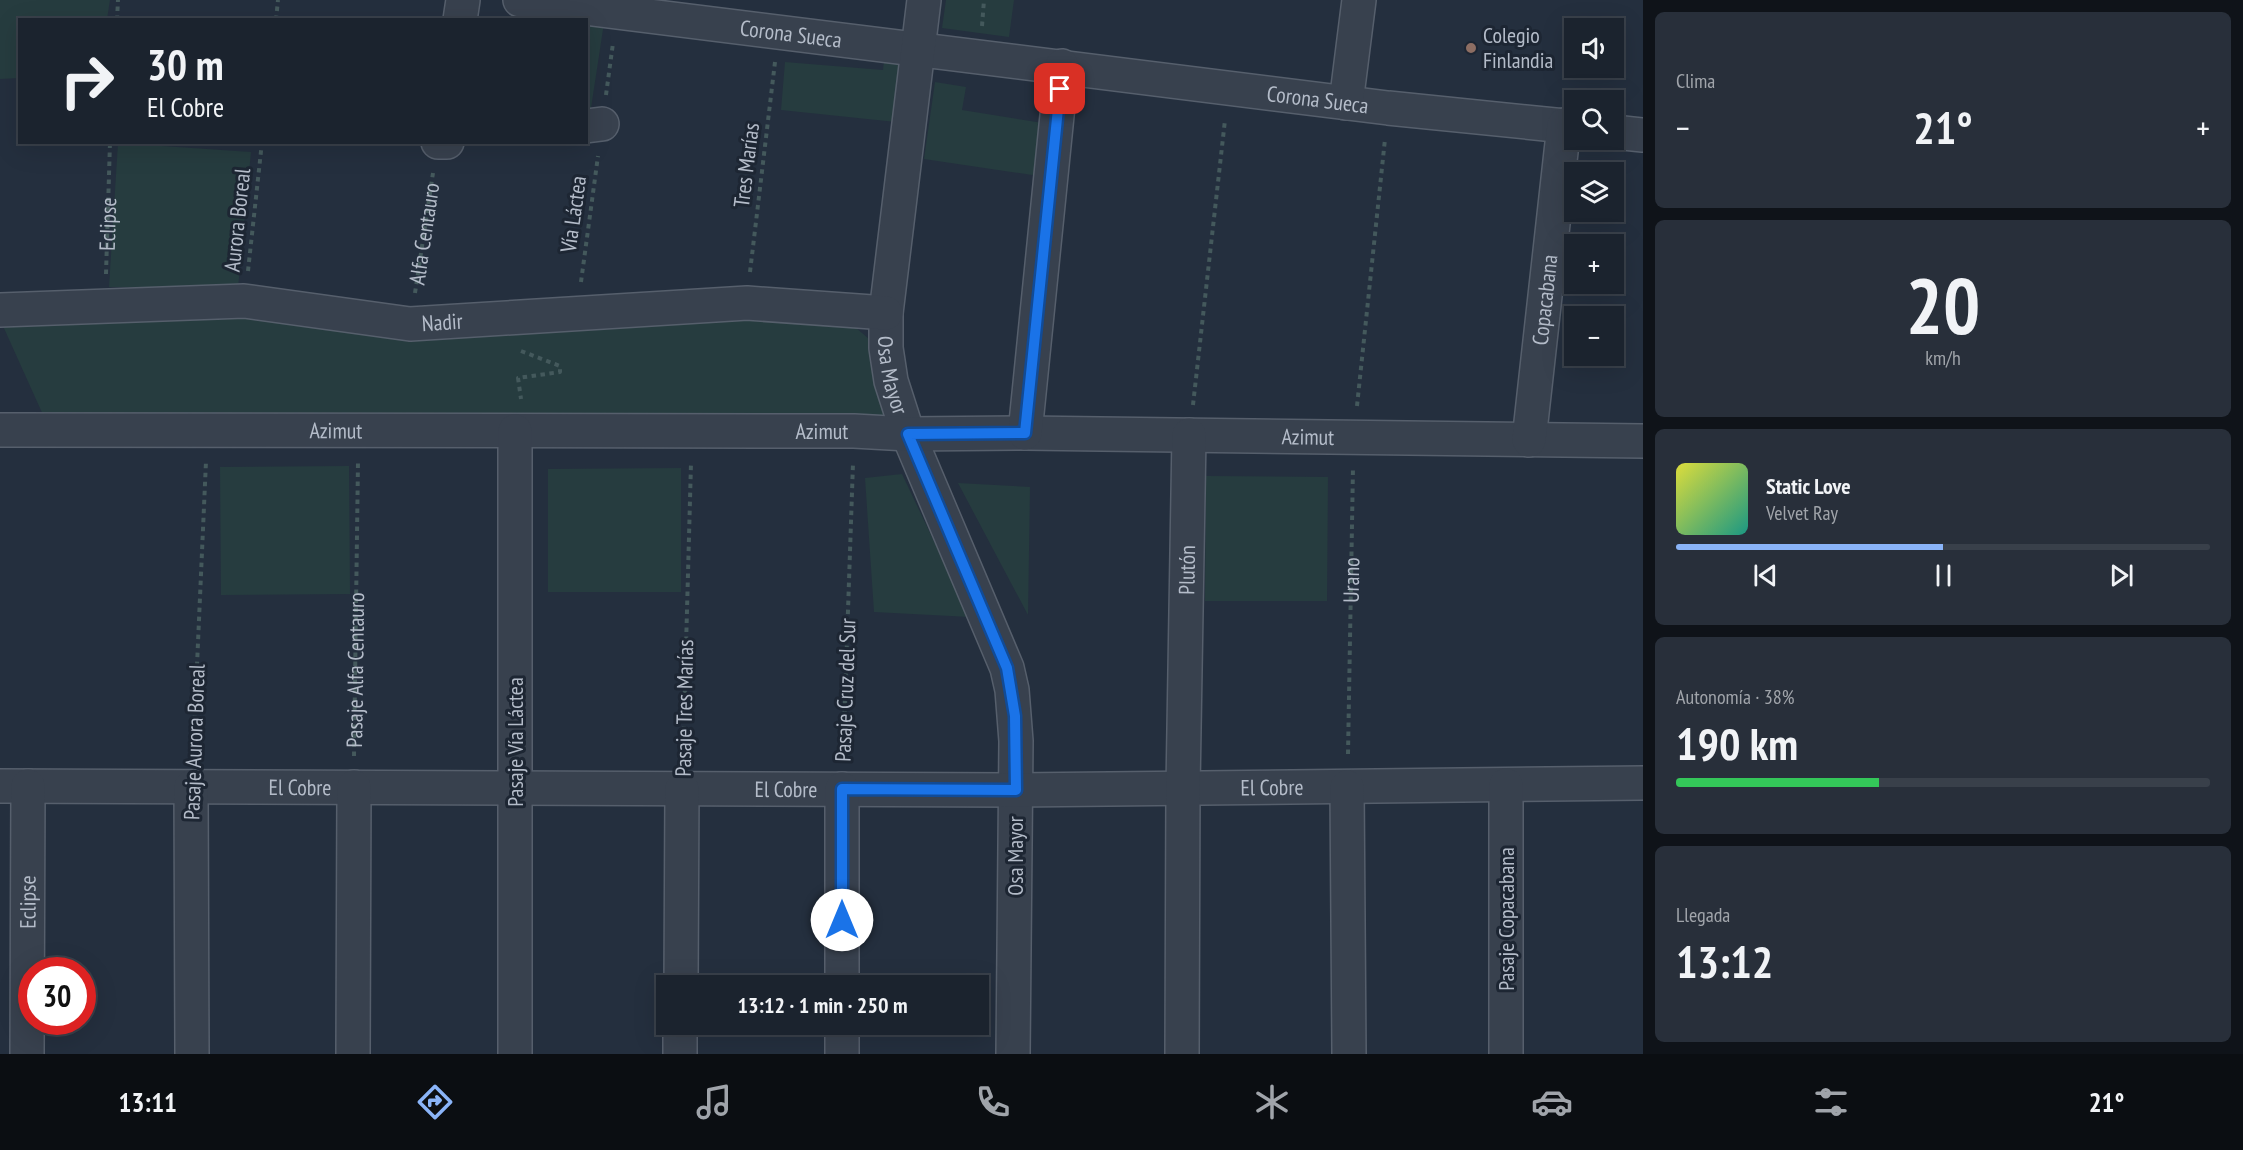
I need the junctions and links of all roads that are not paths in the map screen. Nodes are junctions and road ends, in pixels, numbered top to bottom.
1 (463, 0) edge
2 (520, 0) edge
3 (924, 0) edge
4 (1359, 0) edge
5 (460, 18) edge
6 (918, 49) junction
7 (1062, 66) junction
8 (1346, 103) junction
9 (1564, 126) edge
10 (1624, 133) edge
11 (1643, 135) edge
12 (1566, 150) edge
13 (0, 310) edge
14 (886, 313) junction
15 (0, 430) edge
16 (514, 431) junction
17 (1025, 433) junction
18 (908, 434) junction
19 (1189, 435) junction
20 (1529, 440) junction
21 (1643, 441) edge
22 (1643, 783) edge
23 (1506, 785) junction
24 (14, 786) edge
25 (191, 787) junction
26 (354, 787) junction
27 (1347, 787) junction
28 (515, 788) junction
29 (1183, 788) junction
30 (682, 789) junction
31 (842, 789) junction
32 (1016, 790) junction
33 (681, 975) edge
34 (842, 975) edge
35 (680, 1035) edge
36 (842, 1035) edge
37 (27, 1054) edge
38 (192, 1054) edge
39 (353, 1054) edge
40 (516, 1054) edge
41 (680, 1054) edge
42 (842, 1054) edge
43 (1013, 1054) edge
44 (1182, 1054) edge
45 (1349, 1054) edge
46 (1506, 1054) edge

1 - 5 street
2 - 6 street, Corona Sueca
3 - 6 street, Osa Mayor
4 - 8 street
6 - 7 street, Corona Sueca
6 - 14 street, Osa Mayor
7 - 8 street, Corona Sueca
7 - 17 street
8 - 9 street, Corona Sueca
10 - 11 street
12 - 20 street, Copacabana
13 - 14 street, Nadir
14 - 18 street, Osa Mayor
15 - 16 street, Azimut
16 - 18 street, Azimut
16 - 28 street, Pasaje Vía Láctea
17 - 18 street, Azimut
17 - 19 street, Azimut
18 - 32 street, Osa Mayor
19 - 20 street, Azimut
19 - 29 street, Plutón
20 - 21 street, Azimut
22 - 23 street, El Cobre
23 - 27 street, El Cobre
23 - 46 street, Pasaje Copacabana
24 - 25 street, El Cobre
24 - 37 street, Eclipse
25 - 26 street, El Cobre
25 - 38 street, Pasaje Aurora Boreal
26 - 28 street, El Cobre
26 - 39 street
27 - 29 street, El Cobre
27 - 45 street
28 - 30 street, El Cobre
28 - 40 street, Pasaje Vía Láctea
29 - 32 street, El Cobre
29 - 44 street, Plutón
30 - 31 street, El Cobre
30 - 33 street, Pasaje Tres Marías
31 - 32 street, El Cobre
31 - 34 street, Pasaje Cruz del Sur
32 - 43 street, Osa Mayor
35 - 41 street
36 - 42 street

